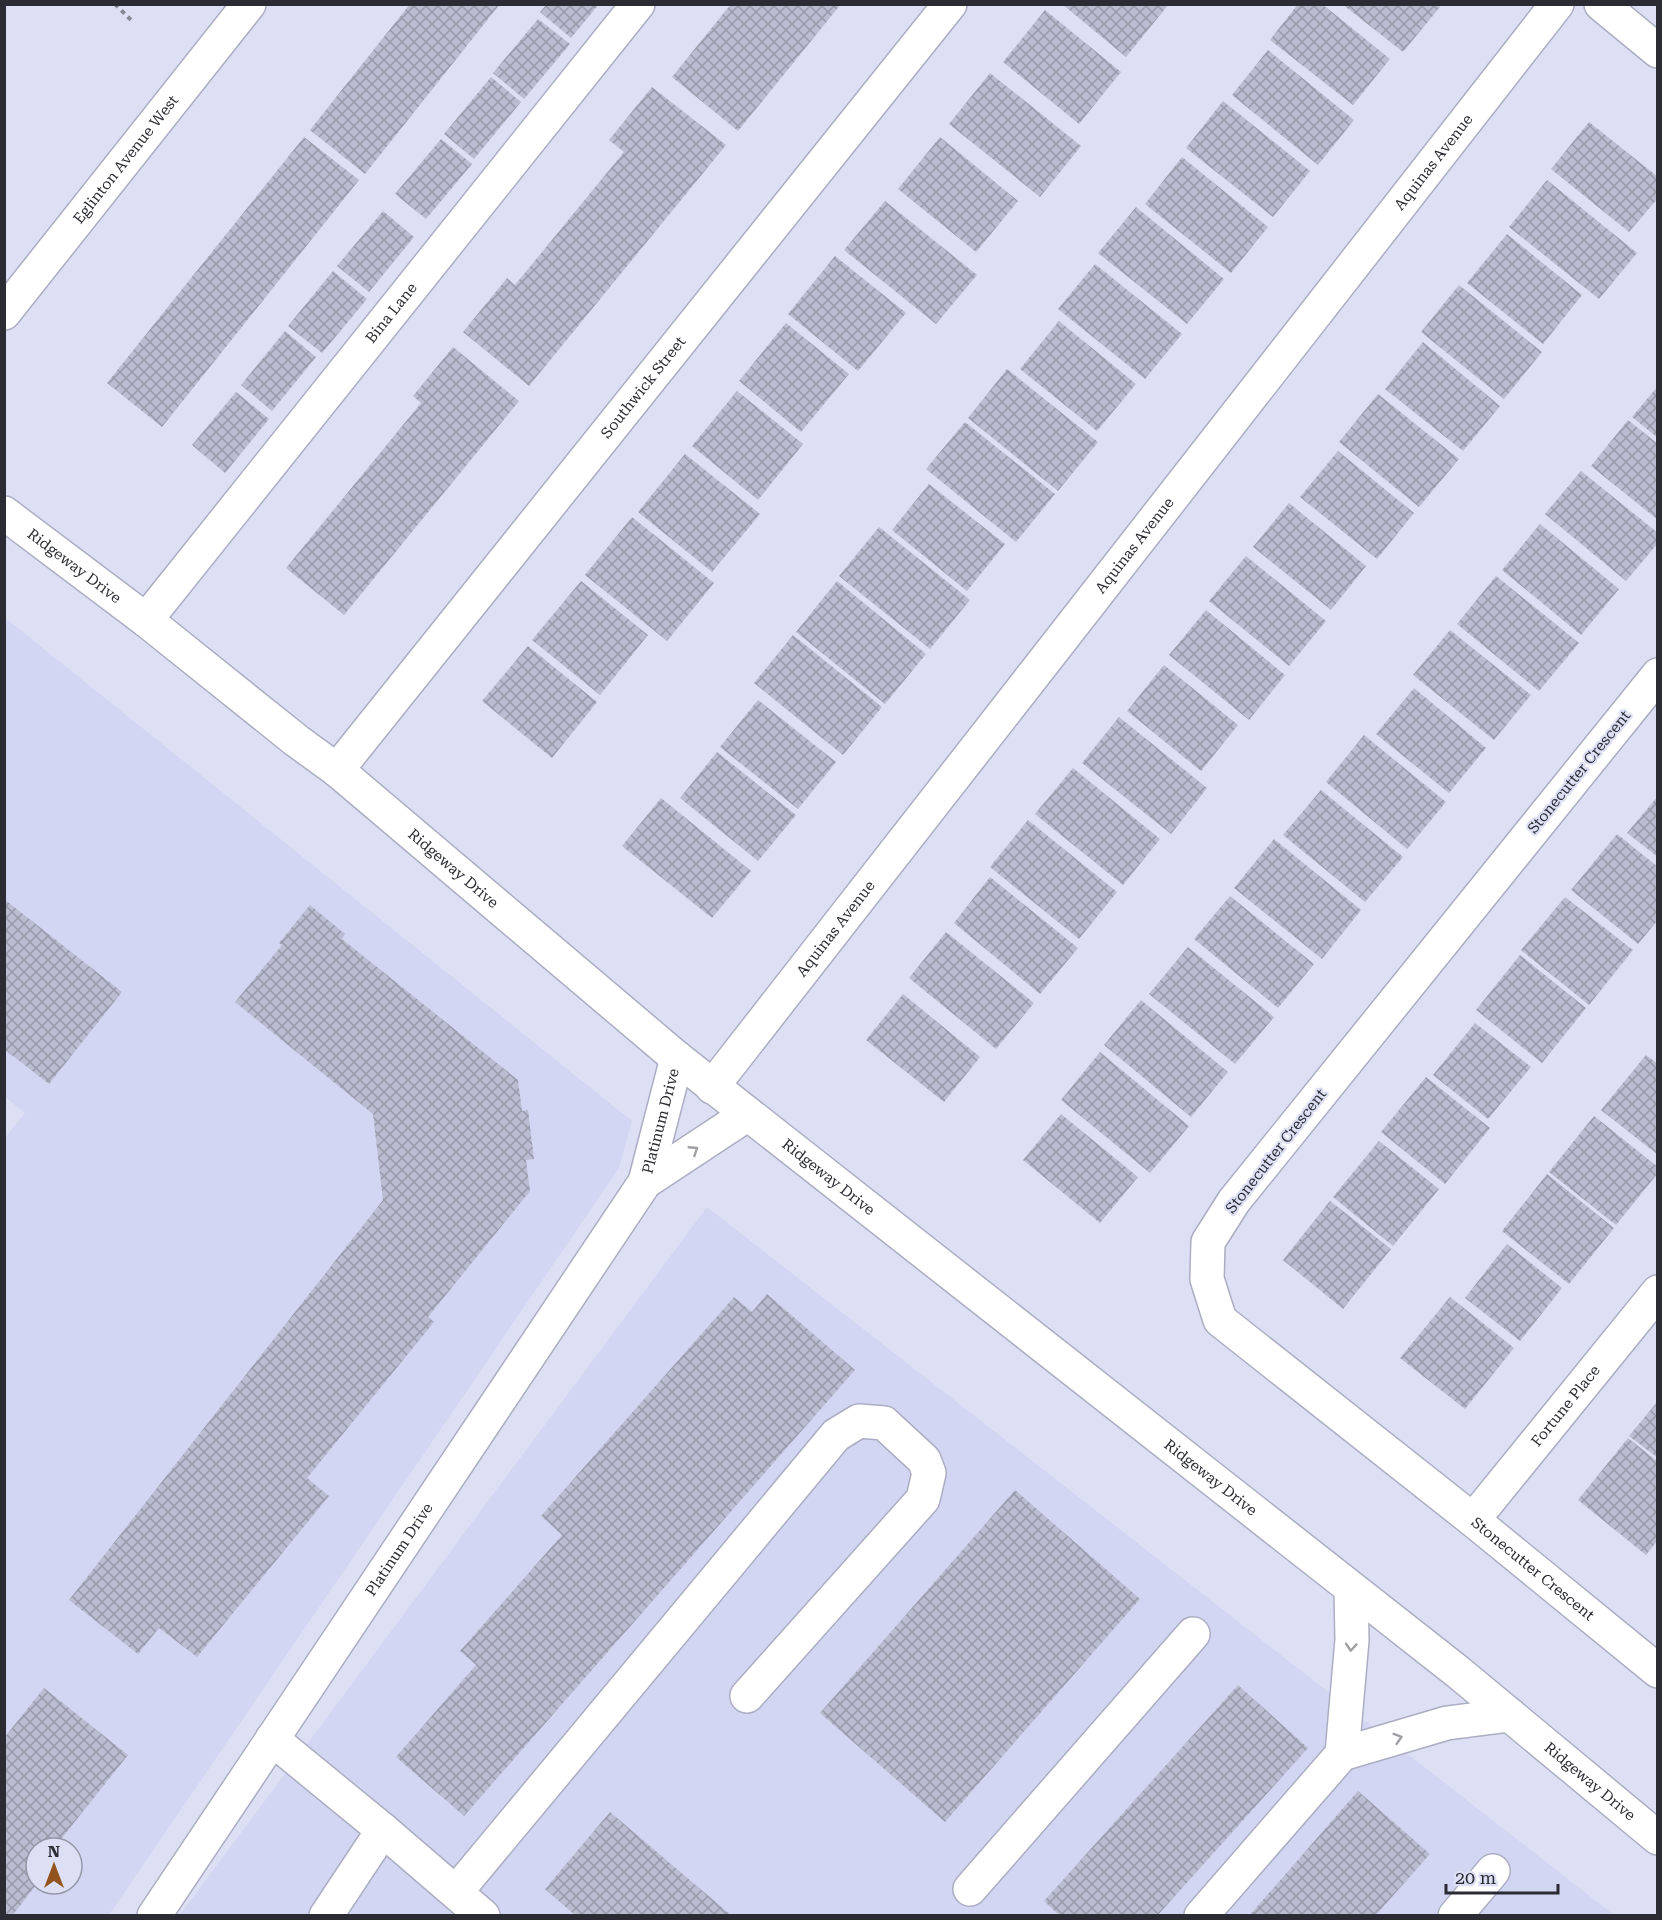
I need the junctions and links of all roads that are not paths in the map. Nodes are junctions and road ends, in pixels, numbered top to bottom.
1 (249, 4) edge
2 (638, 4) edge
3 (950, 4) edge
4 (1557, 4) edge
5 (1601, 4) edge
6 (1658, 51) edge
7 (4, 313) edge
8 (4, 513) edge
9 (146, 620) junction
10 (1658, 675) edge
11 (337, 770) junction
12 (676, 1058) junction
13 (712, 1087) junction
14 (748, 1114) junction
15 (645, 1182) junction
16 (1658, 1292) edge
17 (1473, 1520) junction
18 (1351, 1589) junction
19 (1193, 1634) dead end
20 (1658, 1671) edge
21 (747, 1696) dead end
22 (1510, 1715) junction
23 (273, 1739) junction
24 (1342, 1754) junction
25 (383, 1830) junction
26 (1658, 1838) edge
27 (1493, 1871) dead end
28 (969, 1888) dead end
29 (456, 1892) junction
30 (154, 1916) edge
31 (326, 1916) edge
32 (483, 1916) edge
33 (1201, 1916) edge
34 (1455, 1916) edge

1 - 7 street, Eglinton Avenue West
2 - 9 street, Bina Lane
3 - 11 street, Southwick Street
4 - 13 street, Aquinas Avenue
5 - 6 street
8 - 9 street, Ridgeway Drive
9 - 11 street, Ridgeway Drive
10 - 17 street, Stonecutter Crescent
11 - 12 street, Ridgeway Drive
12 - 13 street, Ridgeway Drive
12 - 15 street, Platinum Drive
13 - 14 street, Ridgeway Drive
15 -> 14 street, Platinum Drive
14 - 18 street, Ridgeway Drive
15 - 23 street, Platinum Drive
16 - 17 street, Fortune Place
17 - 20 street, Stonecutter Crescent
18 - 22 street, Ridgeway Drive
18 -> 24 street
19 - 28 street
21 - 29 street
24 -> 22 street
22 - 26 street, Ridgeway Drive
23 - 25 street
23 - 30 street, Platinum Drive
24 - 33 street
25 - 29 street
25 - 31 street
27 - 34 street
29 - 32 street

